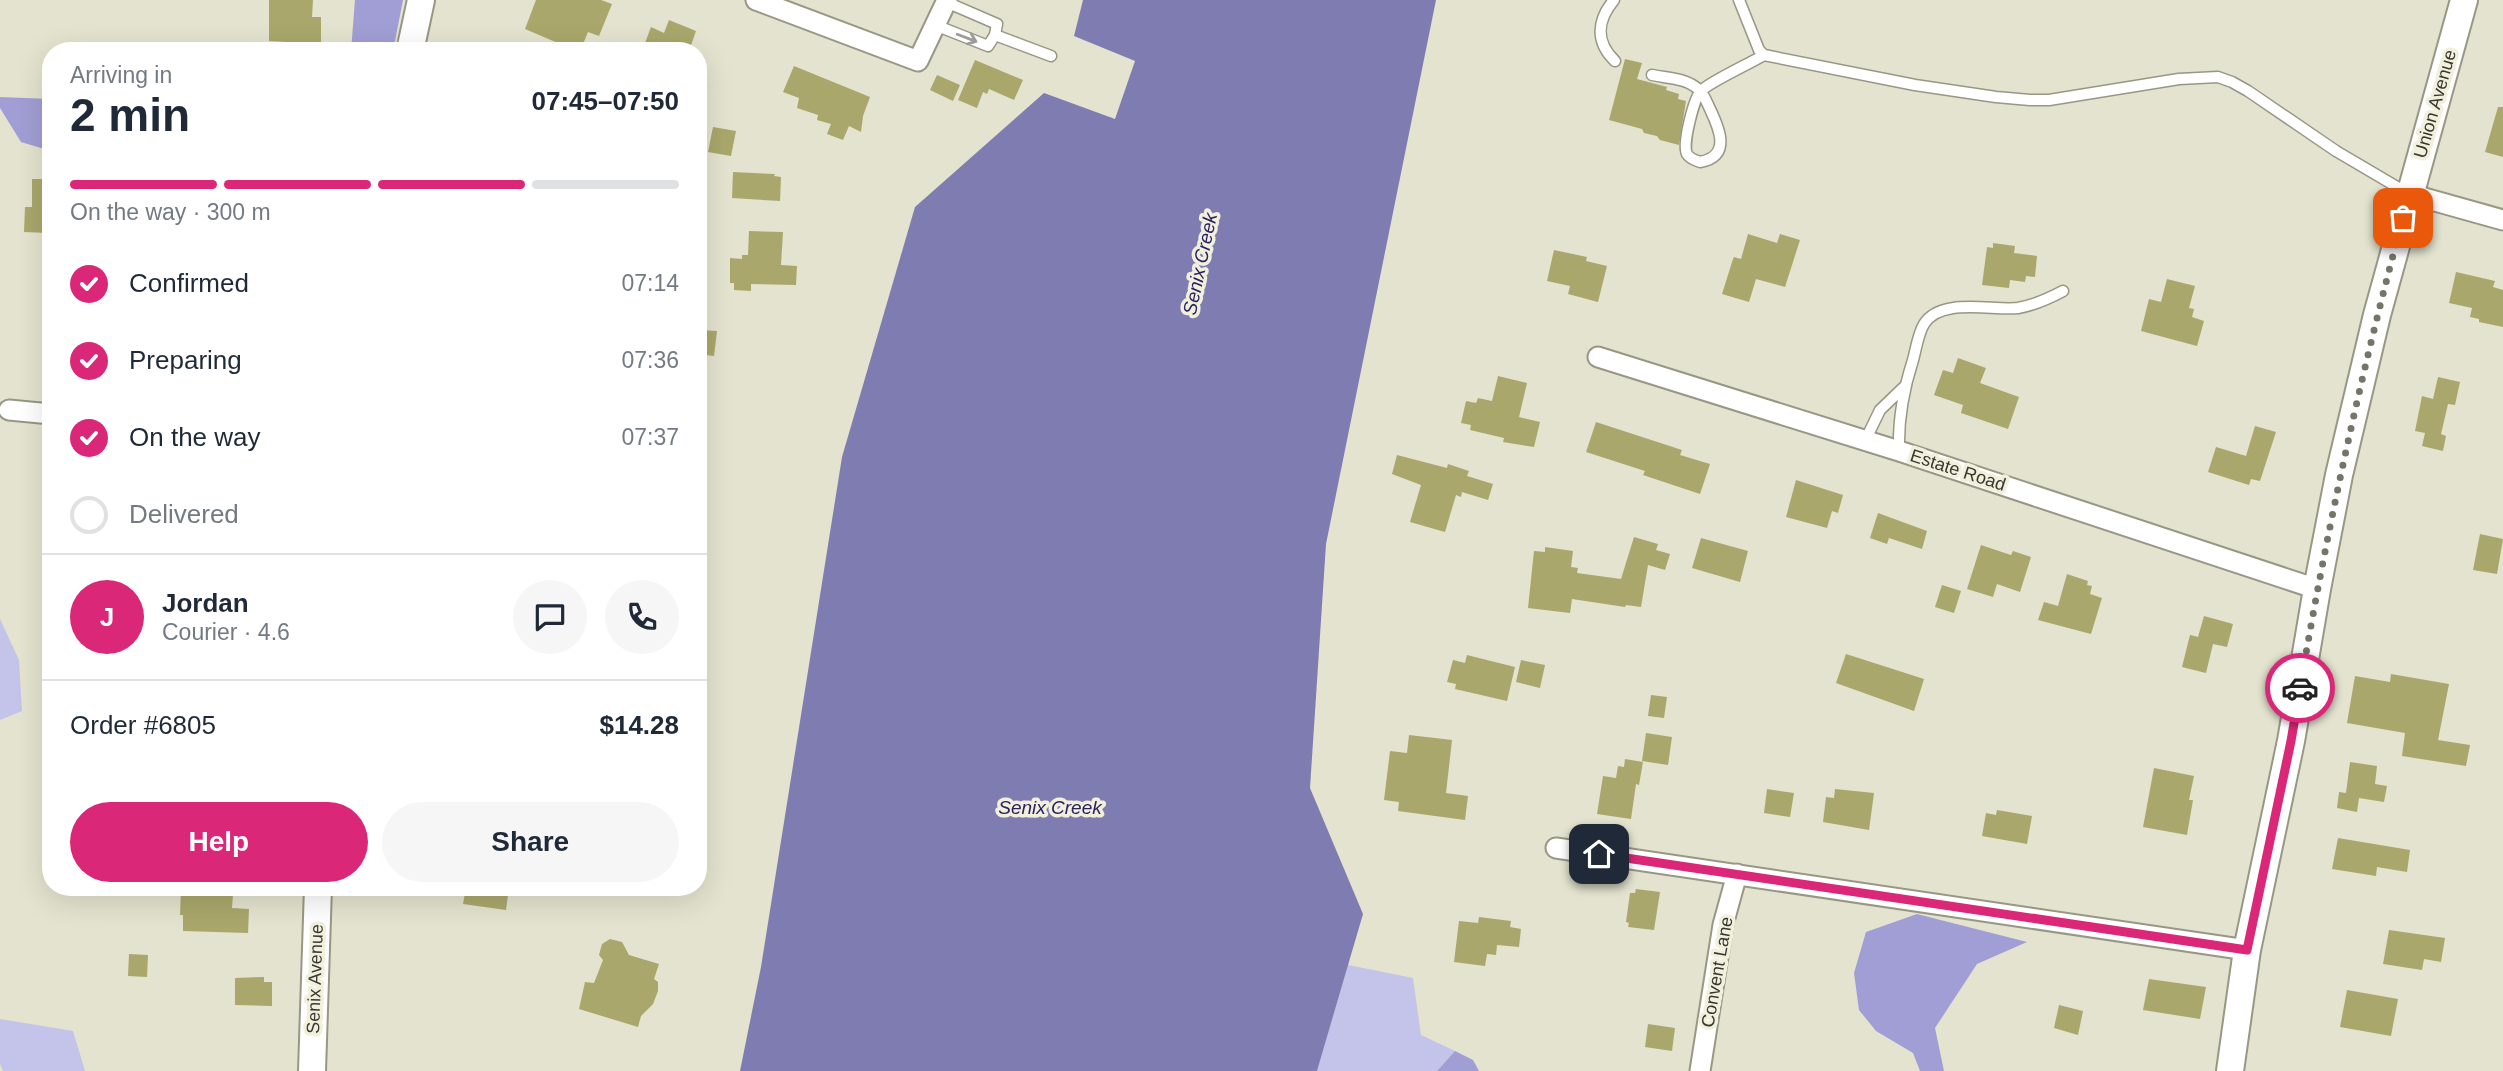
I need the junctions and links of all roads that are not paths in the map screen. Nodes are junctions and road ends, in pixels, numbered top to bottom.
1 (421, 0) edge
2 (757, 0) edge
3 (1614, 0) edge
4 (1739, 0) edge
5 (2464, 0) edge
6 (946, 1) edge
7 (934, 25) junction
8 (995, 35) junction
9 (412, 42) edge
10 (1763, 55) junction
11 (1051, 56) dead end
12 (1615, 61) dead end
13 (1652, 75) dead end
14 (1701, 91) junction
15 (2410, 194) junction
16 (2503, 220) edge
17 (2063, 291) dead end
18 (1598, 358) dead end
19 (1904, 387) junction
20 (9, 410) dead end
21 (42, 413) edge
22 (1866, 441) junction
23 (1899, 451) junction
24 (2317, 589) junction
25 (1556, 848) dead end
26 (1737, 874) junction
27 (318, 896) edge
28 (2247, 950) junction
29 (312, 1071) edge
30 (1700, 1071) edge
31 (2230, 1071) edge

1 - 9 street
2 - 7 street
3 - 12 lane
4 - 10 lane
5 - 15 street, Union Avenue
6 - 7 street
6 - 8 lane
7 -> 8 lane
8 - 11 lane
10 - 14 lane
10 - 15 lane
13 - 14 lane
14 - 14 lane
15 - 16 street
15 - 24 street, Union Avenue
17 - 19 lane
18 - 22 street, Estate Road
19 - 22 lane
19 - 23 lane
20 - 21 street
22 - 23 street, Estate Road
23 - 24 street, Estate Road
24 - 28 street, Union Avenue
25 - 26 street
26 - 28 street
26 - 30 street, Convent Lane
27 - 29 street, Senix Avenue
28 - 31 street, Union Avenue

